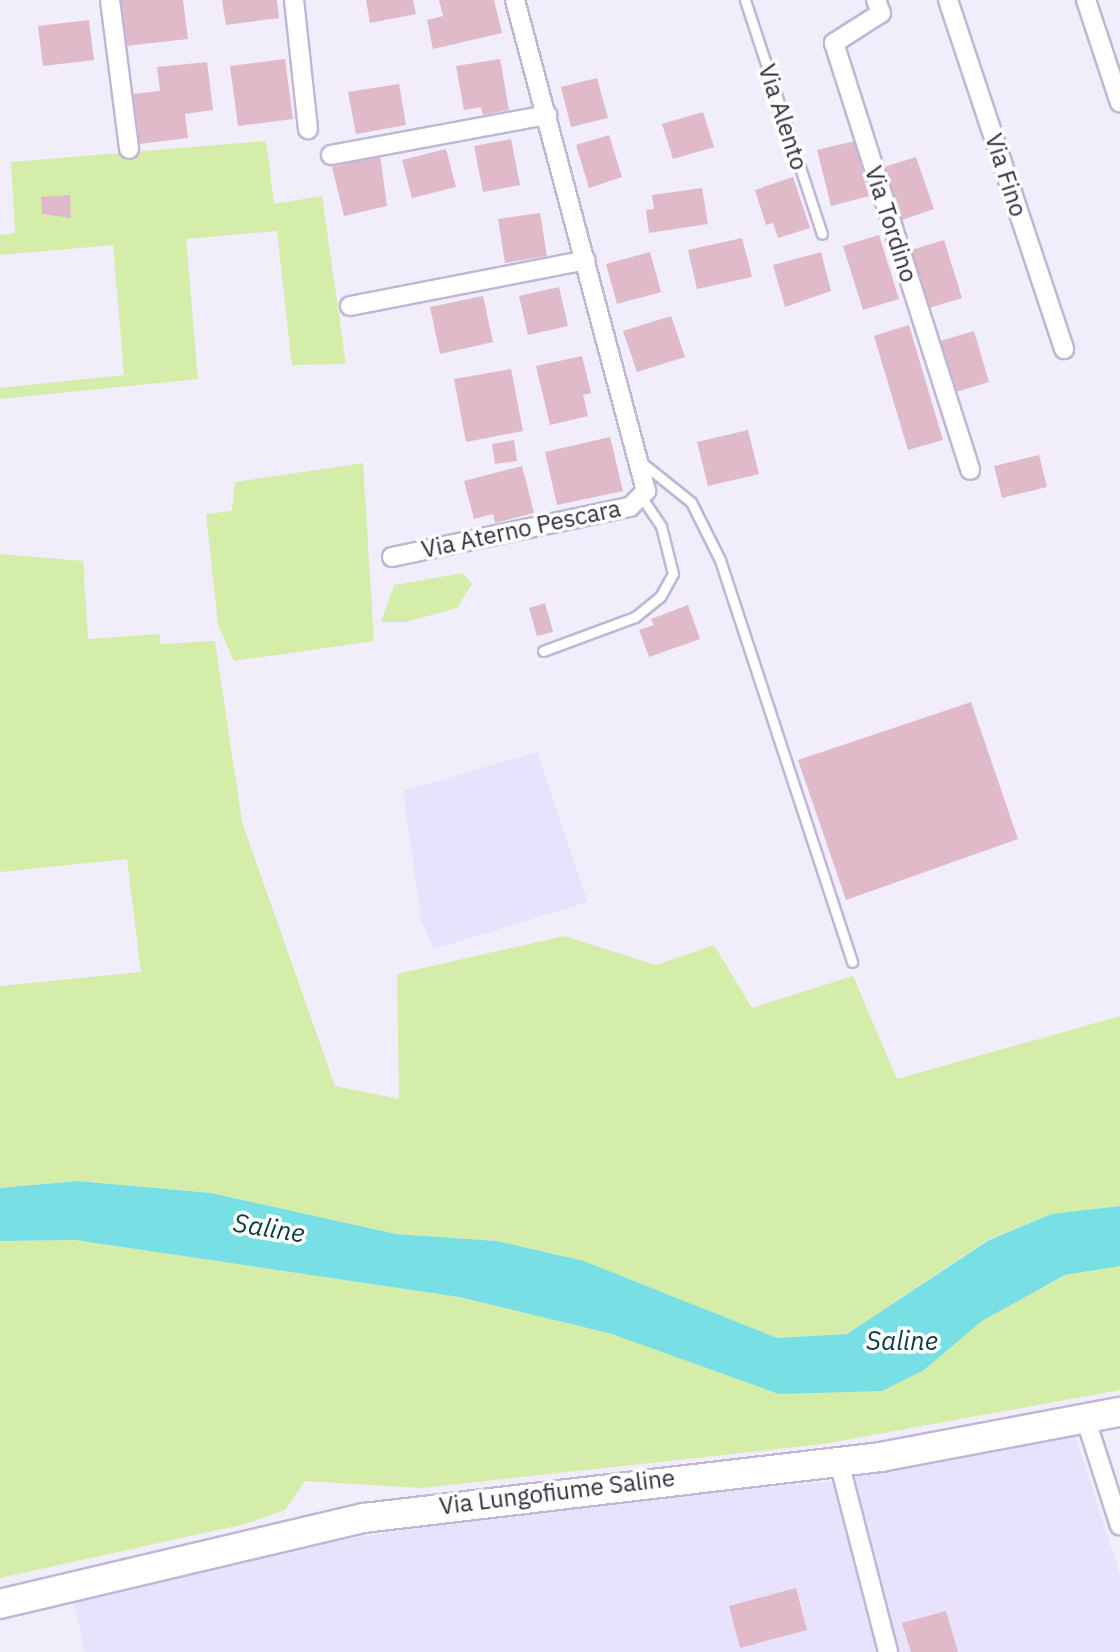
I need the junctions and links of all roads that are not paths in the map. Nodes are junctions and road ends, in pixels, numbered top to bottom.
1 (110, 0) edge
2 (294, 0) edge
3 (515, 0) edge
4 (745, 0) edge
5 (876, 0) edge
6 (948, 0) edge
7 (1086, 0) edge
8 (1120, 103) edge
9 (547, 115) junction
10 (308, 129) dead end
11 (129, 149) dead end
12 (331, 155) dead end
13 (822, 234) dead end
14 (586, 260) junction
15 (350, 306) dead end
16 (1064, 349) dead end
17 (641, 462) junction
18 (970, 470) dead end
19 (641, 496) junction
20 (392, 557) dead end
21 (543, 651) dead end
22 (852, 962) dead end
23 (1120, 1412) edge
24 (1085, 1417) junction
25 (839, 1462) junction
26 (1120, 1526) edge
27 (0, 1604) edge
28 (888, 1652) edge

1 - 11 street
2 - 10 street
3 - 9 street, Via Aterno Pescara
4 - 13 lane, Via Alento
5 - 18 street, Via Tordino
6 - 16 street, Via Fino
7 - 8 street
9 - 12 street
9 - 14 street, Via Aterno Pescara
14 - 15 street
14 - 17 street, Via Aterno Pescara
17 - 19 street, Via Aterno Pescara
17 - 22 lane
19 - 20 street, Via Aterno Pescara
19 - 21 lane
23 - 24 main road, Via Lungofiume Saline
24 - 25 main road, Via Lungofiume Saline
24 - 26 street
25 - 27 main road, Via Lungofiume Saline
25 - 28 street

